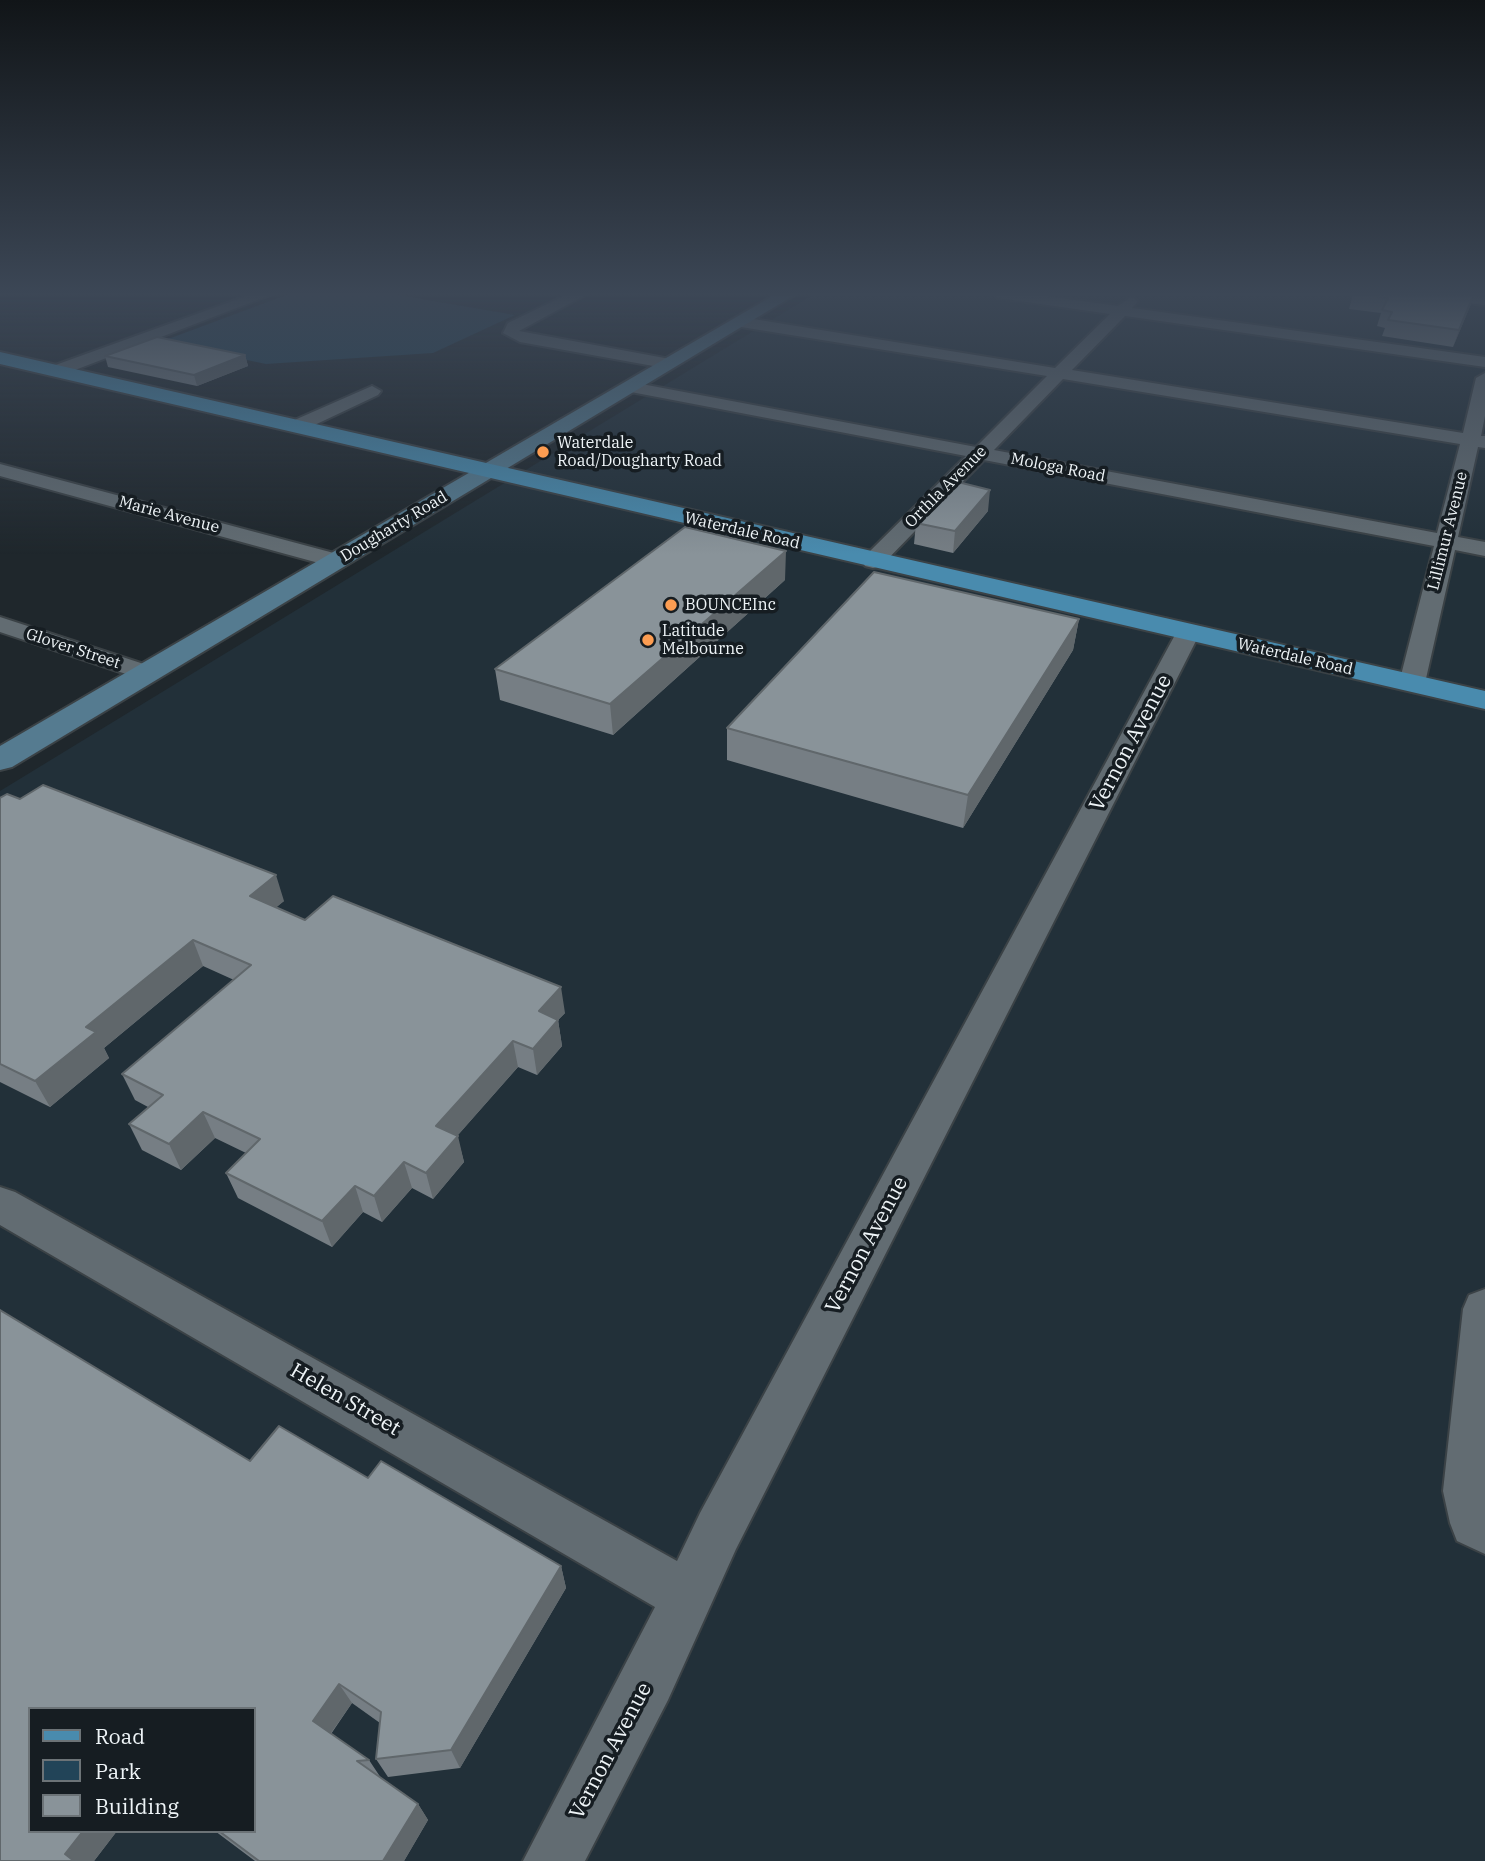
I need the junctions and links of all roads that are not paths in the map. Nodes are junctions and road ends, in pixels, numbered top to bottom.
1 (100, 381) edge
2 (641, 381) edge
3 (1050, 381) edge
4 (1107, 381) edge
5 (1485, 381) edge
6 (631, 387) junction
7 (372, 390) dead end
8 (297, 425) junction
9 (1479, 441) edge
10 (980, 453) junction
11 (0, 470) edge
12 (489, 471) junction
13 (1444, 541) junction
14 (1485, 549) edge
15 (337, 561) junction
16 (873, 561) junction
17 (0, 624) edge
18 (1188, 633) junction
19 (147, 673) junction
20 (1412, 683) junction
21 (1485, 700) edge
22 (0, 760) edge
23 (0, 1204) edge
24 (1485, 1309) edge
25 (1480, 1526) edge
26 (689, 1597) junction
27 (553, 1861) edge

1 - 8 main road, Waterdale Road
2 - 6 street, Dougharty Road
3 - 10 street, Orthla Avenue
4 - 9 street
5 - 9 street, Lillimur Avenue
6 - 10 street, Mologa Road
6 - 12 street, Dougharty Road
7 - 8 street
8 - 12 main road, Waterdale Road
9 - 13 street, Lillimur Avenue
10 - 13 street, Mologa Road
10 - 16 street, Orthla Avenue
11 - 15 street, Marie Avenue
12 - 15 street, Dougharty Road
12 - 16 main road, Waterdale Road
13 - 14 street, Mologa Road
13 - 20 street, Lillimur Avenue
15 - 19 street, Dougharty Road
16 - 18 main road, Waterdale Road
17 - 19 street, Glover Street
18 - 20 main road, Waterdale Road
18 - 26 street, Vernon Avenue
19 - 22 street, Dougharty Road
20 - 21 main road, Waterdale Road
23 - 26 street, Helen Street
24 - 25 street
26 - 27 street, Vernon Avenue

